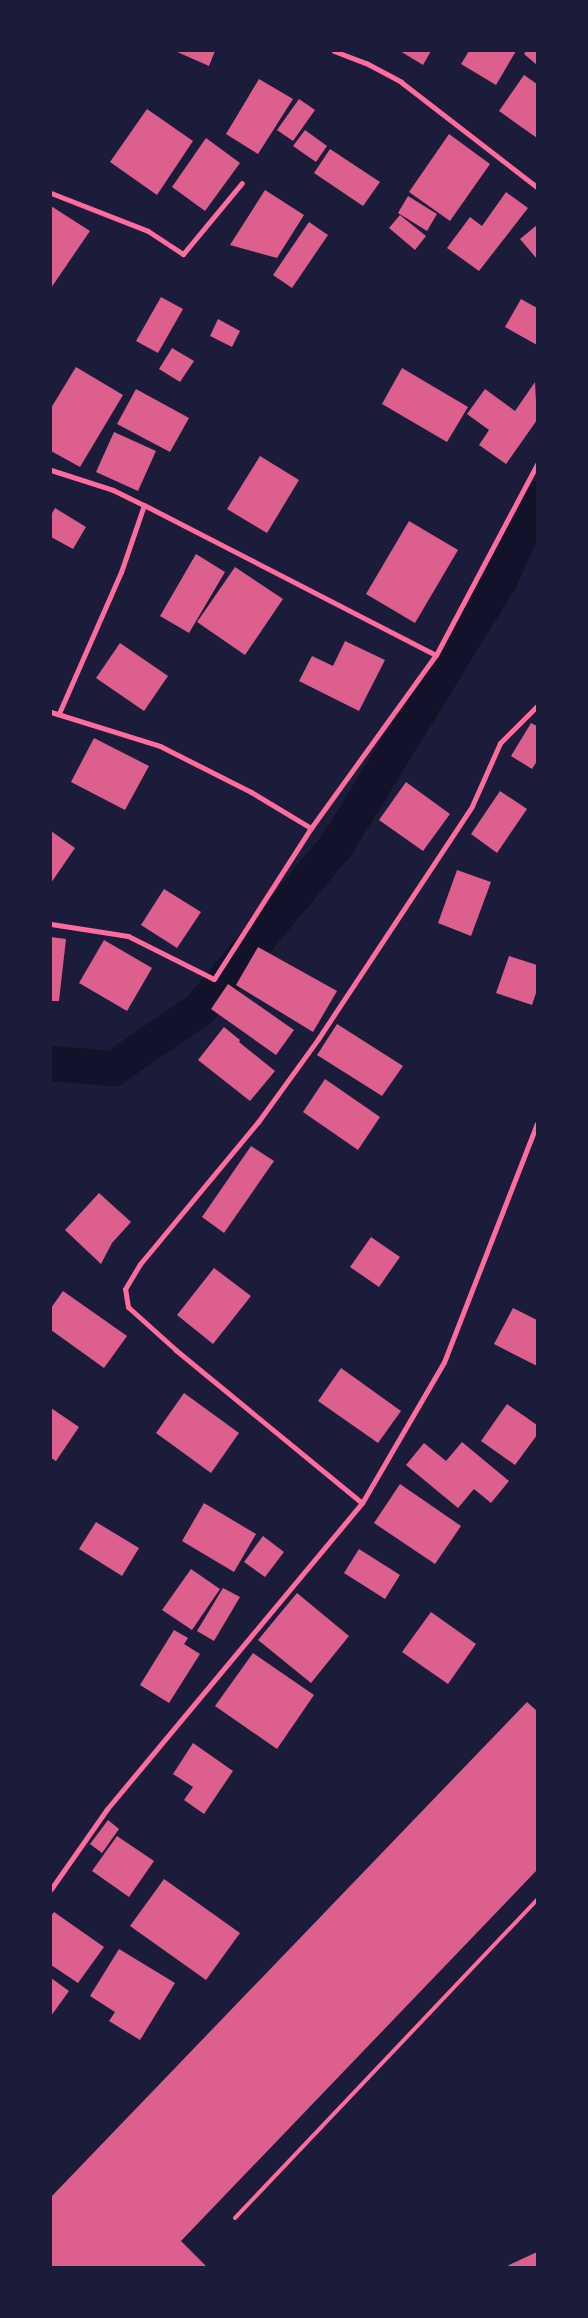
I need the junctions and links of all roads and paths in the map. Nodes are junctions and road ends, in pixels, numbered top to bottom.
1 (334, 51) edge
2 (242, 183) dead end
3 (537, 187) edge
4 (51, 193) edge
5 (537, 464) edge
6 (51, 470) edge
7 (144, 506) junction
8 (436, 656) junction
9 (537, 706) edge
10 (51, 712) edge
11 (59, 713) junction
12 (311, 828) junction
13 (51, 924) edge
14 (537, 1123) edge
15 (362, 1503) junction
16 (51, 1889) edge
17 (537, 1900) edge
18 (235, 2218) dead end

1 - 3 street
2 - 4 street
5 - 8 street
6 - 7 street
7 - 8 street
7 - 11 street
8 - 12 street
9 - 15 street
10 - 11 street
11 - 12 street
12 - 13 street
14 - 15 street
15 - 16 street
17 - 18 lane

